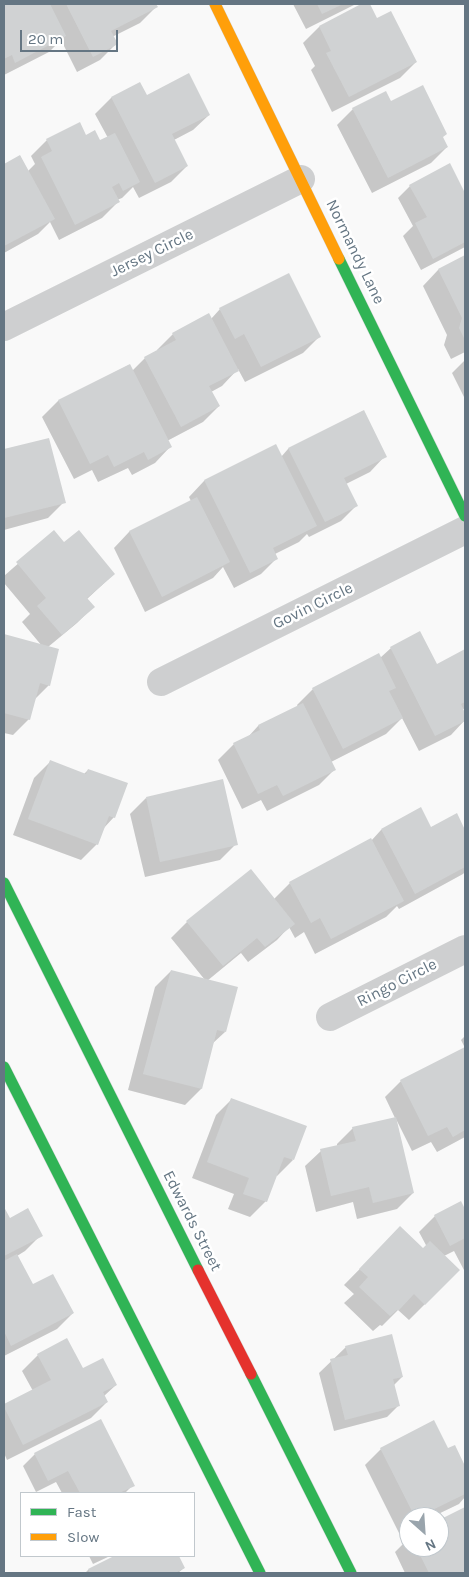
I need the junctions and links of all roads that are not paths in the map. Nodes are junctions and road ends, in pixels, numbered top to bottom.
1 (214, 4) edge
2 (301, 179) junction
3 (4, 327) edge
4 (465, 516) edge
5 (465, 530) edge
6 (161, 682) dead end
7 (4, 883) edge
8 (465, 949) edge
9 (330, 1017) dead end
10 (4, 1067) edge
11 (260, 1573) edge
12 (351, 1573) edge

1 - 2 main road, Normandy Lane
2 - 3 street, Jersey Circle
2 - 4 main road, Normandy Lane
5 - 6 street, Govin Circle
7 - 12 main road, Edwards Street
8 - 9 street, Ringo Circle
10 - 11 main road

